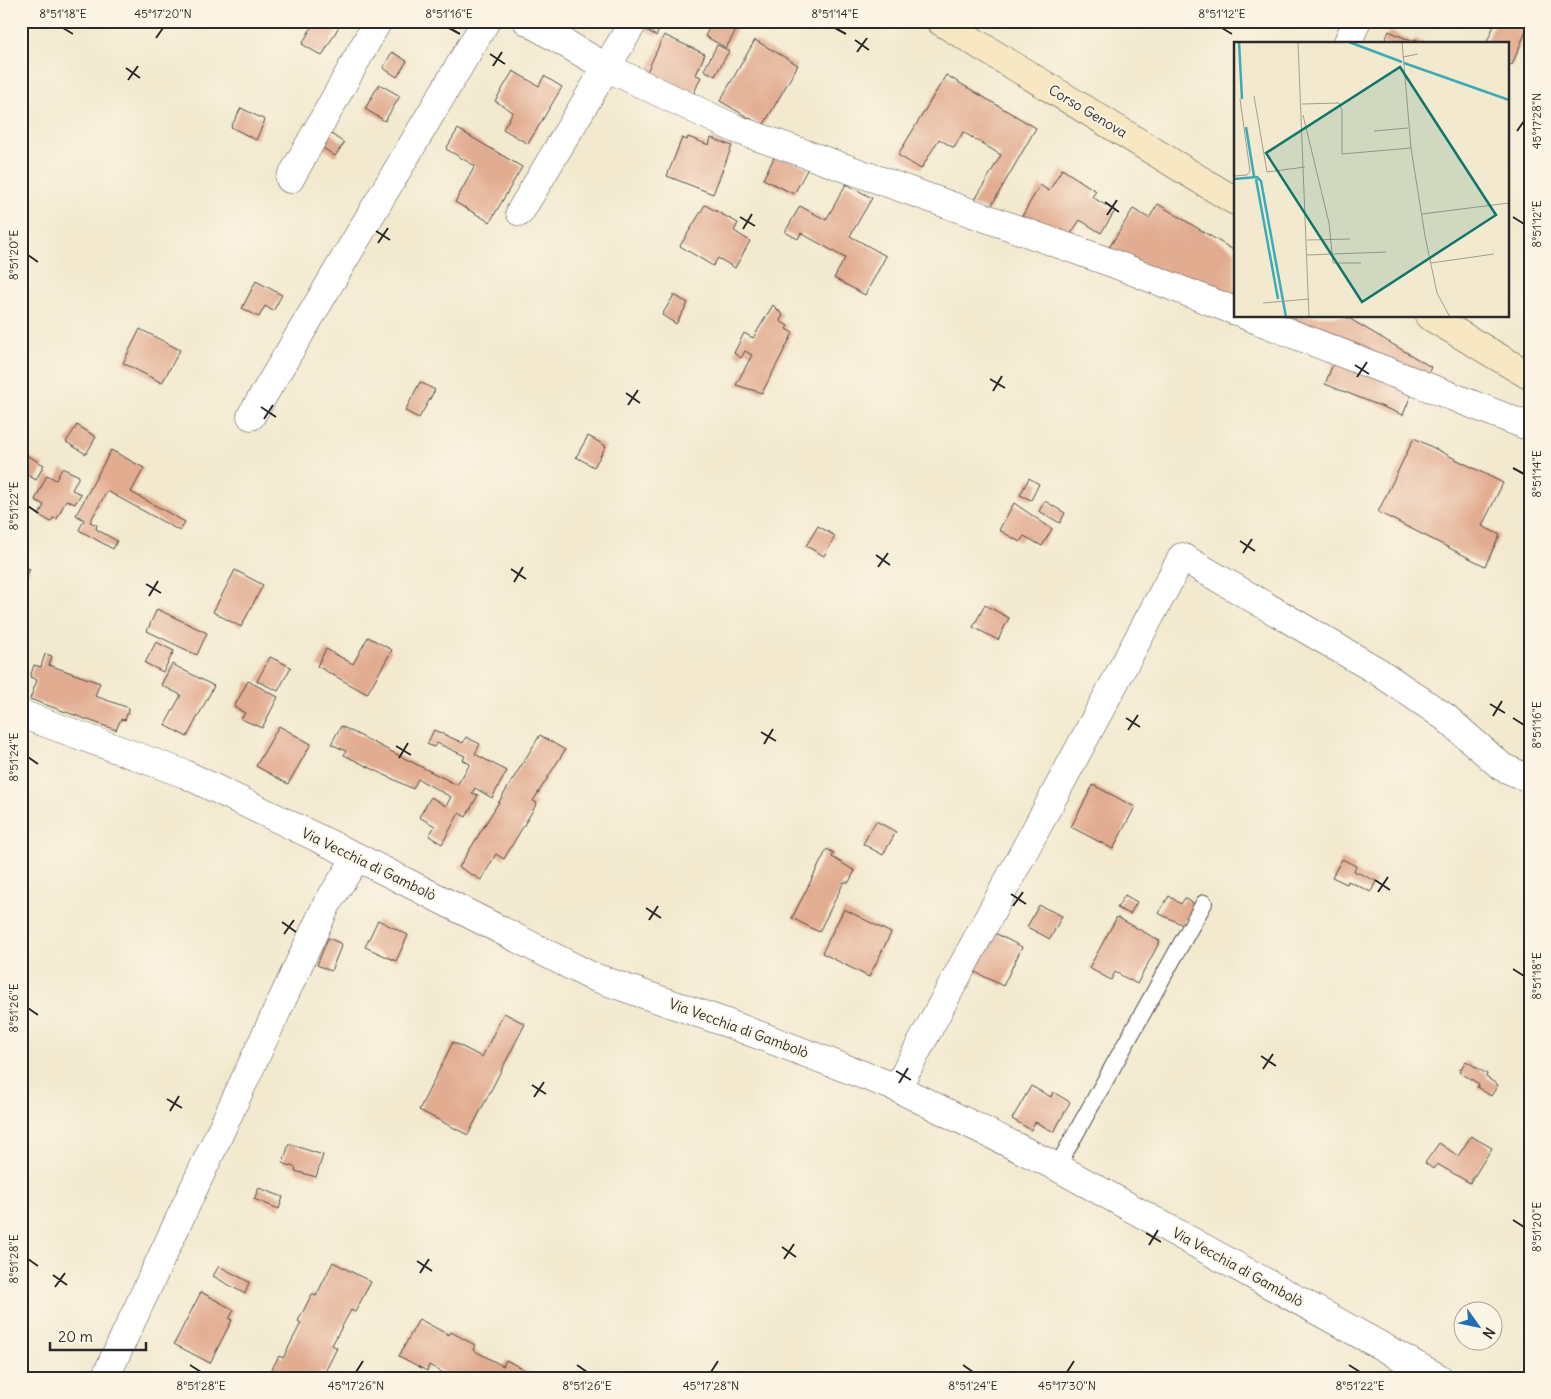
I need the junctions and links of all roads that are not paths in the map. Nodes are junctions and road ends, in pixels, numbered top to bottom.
1 (378, 21) edge
2 (486, 21) edge
3 (527, 21) edge
4 (634, 21) edge
5 (940, 21) edge
6 (1358, 21) edge
7 (1348, 42) edge
8 (606, 67) junction
9 (290, 179) dead end
10 (1234, 200) edge
11 (520, 212) dead end
12 (1234, 311) edge
13 (1252, 318) edge
14 (1433, 318) edge
15 (1530, 376) edge
16 (251, 416) dead end
17 (1530, 428) edge
18 (21, 714) edge
19 (1530, 778) edge
20 (357, 857) junction
21 (1204, 903) dead end
22 (897, 1088) junction
23 (1057, 1167) junction
24 (105, 1378) edge
25 (1439, 1378) edge

1 - 9 street
2 - 16 street
3 - 8 street
4 - 8 street
5 - 10 main road, Corso Genova
6 - 7 street
8 - 11 street
8 - 12 street
13 - 17 street
14 - 15 main road
18 - 20 street, Via Vecchia di Gambolò
19 - 22 street
20 - 22 street, Via Vecchia di Gambolò
20 - 24 street
21 - 23 lane
22 - 23 street, Via Vecchia di Gambolò
23 - 25 street, Via Vecchia di Gambolò

